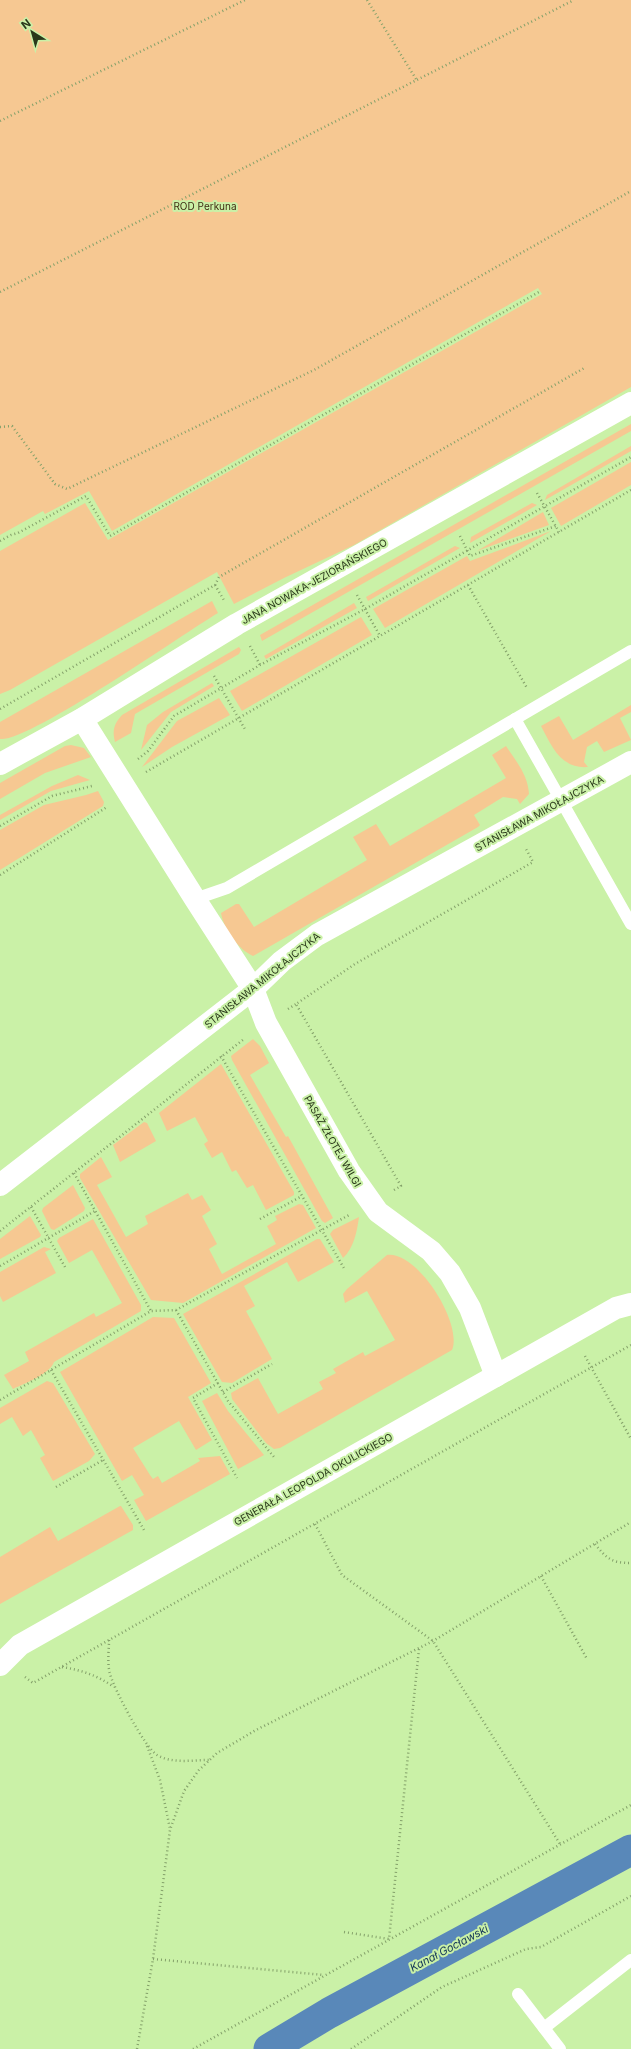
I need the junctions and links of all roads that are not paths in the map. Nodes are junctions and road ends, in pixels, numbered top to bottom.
1 (631, 403) edge
2 (631, 651) edge
3 (82, 719) junction
4 (515, 719) junction
5 (631, 763) edge
6 (0, 764) edge
7 (562, 800) junction
8 (195, 899) junction
9 (631, 924) edge
10 (253, 989) junction
11 (0, 1185) edge
12 (631, 1304) edge
13 (496, 1376) junction
14 (1, 1663) edge
15 (631, 1960) edge
16 (518, 1994) dead end
17 (544, 2028) junction
18 (560, 2049) edge

1 - 3 street, JANA NOWAKA-JEZIORAŃSKIEGO
2 - 4 lane
3 - 6 street, JANA NOWAKA-JEZIORAŃSKIEGO
3 - 8 street, PASAŻ ZŁOTEJ WILGI
4 - 7 lane
4 - 8 lane
5 - 7 street, STANISŁAWA MIKOŁAJCZYKA
7 - 9 lane
7 - 10 street, STANISŁAWA MIKOŁAJCZYKA
8 - 10 street, PASAŻ ZŁOTEJ WILGI
10 - 11 street, STANISŁAWA MIKOŁAJCZYKA
10 - 13 street, PASAŻ ZŁOTEJ WILGI
12 - 13 street, GENERAŁA LEOPOLDA OKULICKIEGO
13 - 14 street, GENERAŁA LEOPOLDA OKULICKIEGO
15 - 17 lane
16 - 17 lane
17 - 18 lane

